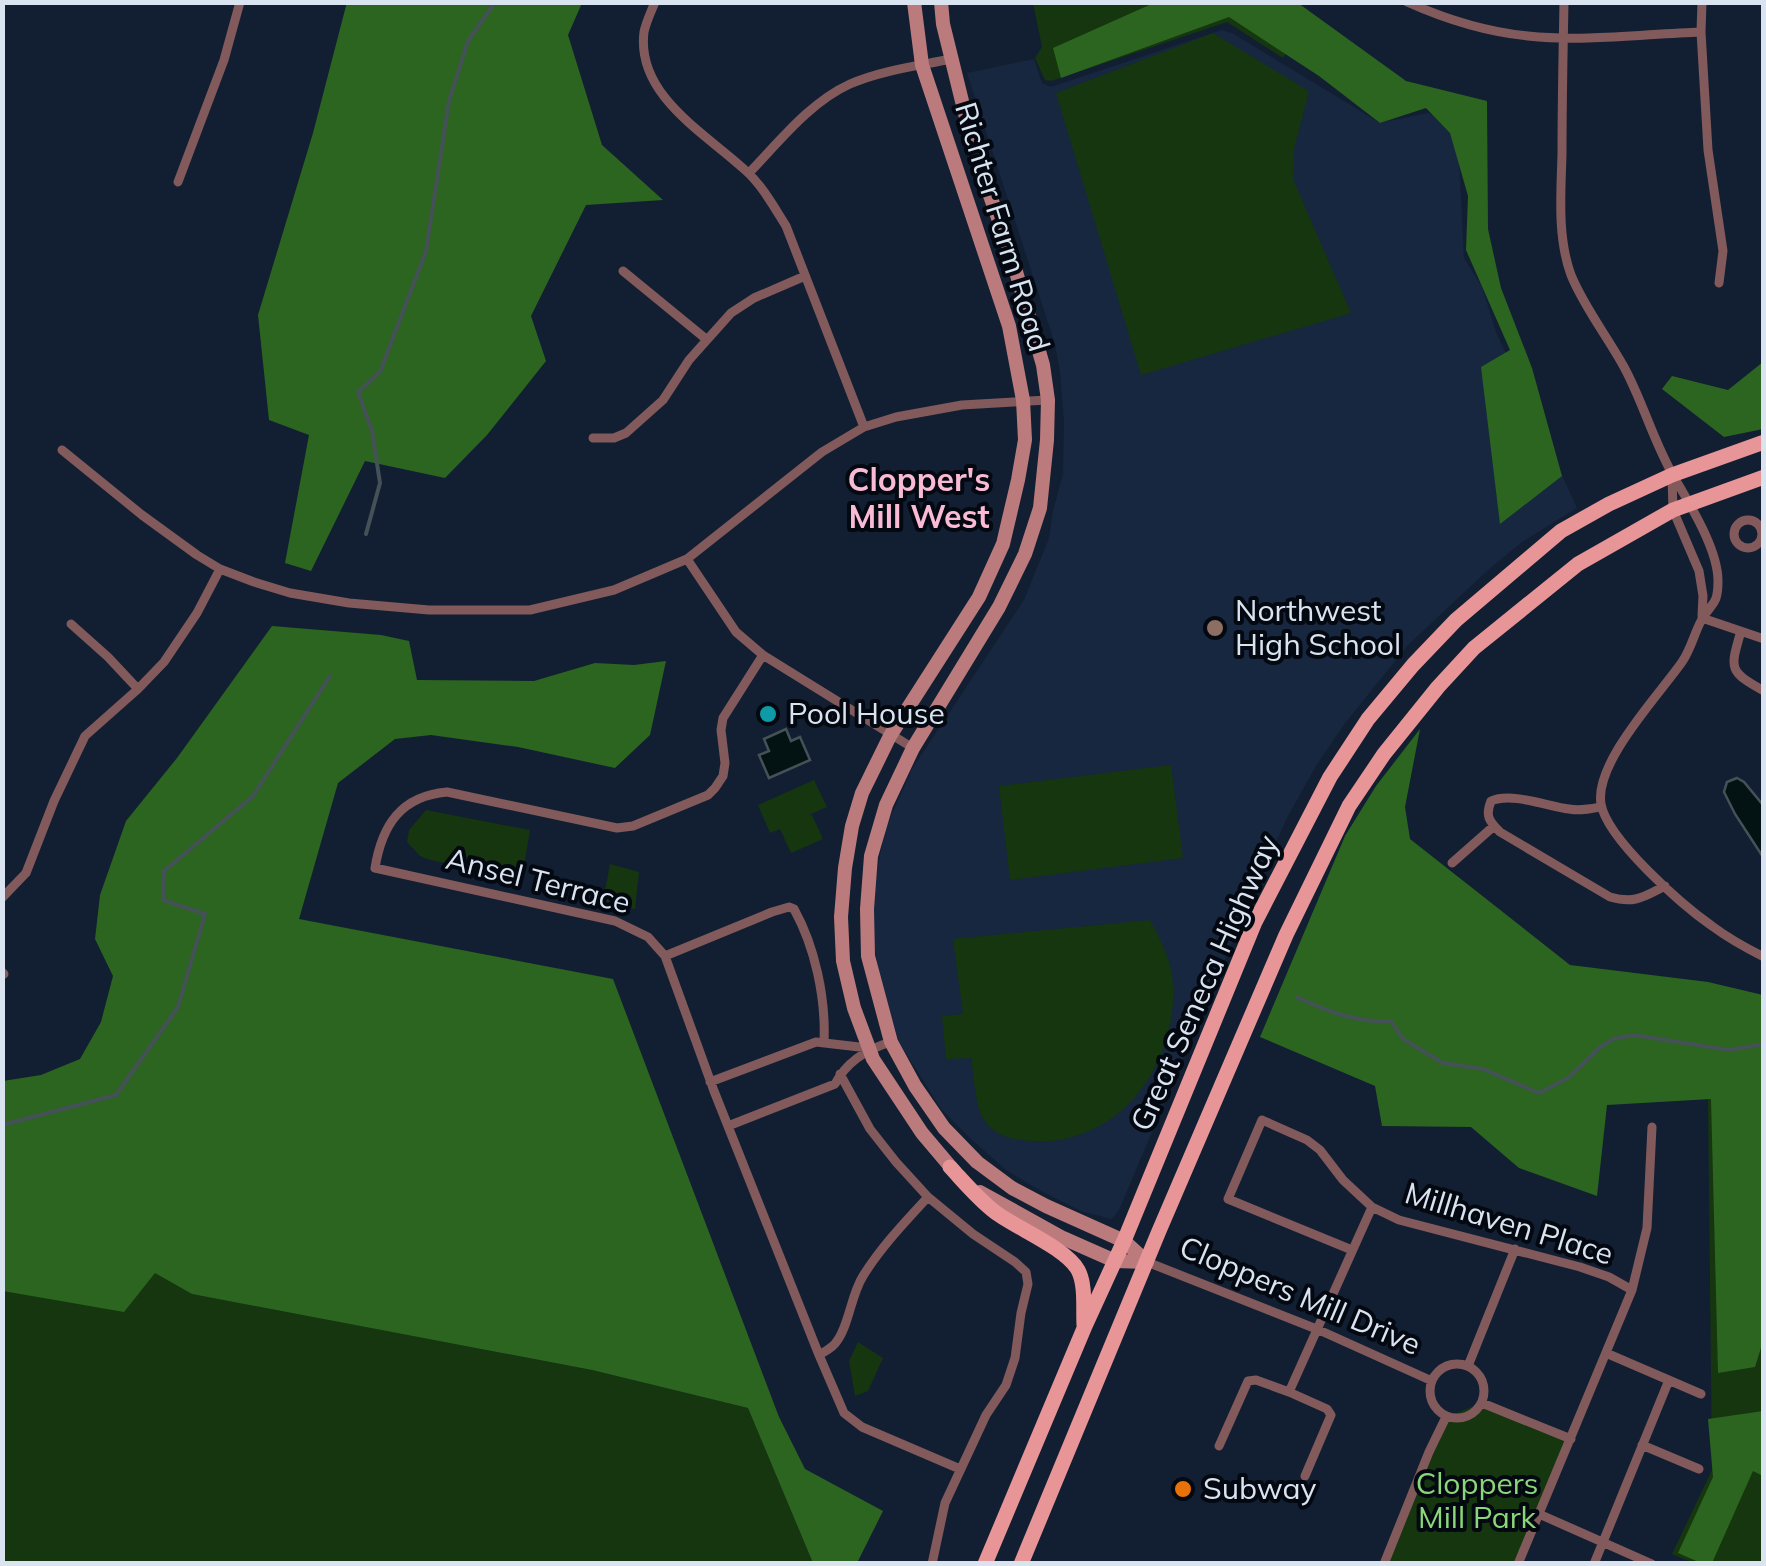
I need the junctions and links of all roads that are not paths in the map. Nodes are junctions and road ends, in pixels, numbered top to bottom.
1 (240, 2) edge
2 (655, 2) edge
3 (914, 2) edge
4 (940, 2) edge
5 (1406, 2) edge
6 (1564, 2) edge
7 (1702, 2) edge
8 (1700, 32) junction
9 (1563, 37) junction
10 (951, 59) junction
11 (922, 65) junction
12 (749, 173) junction
13 (178, 182) dead end
14 (624, 271) dead end
15 (805, 276) junction
16 (1719, 284) dead end
17 (706, 340) junction
18 (1023, 400) junction
19 (1048, 400) junction
20 (864, 427) junction
21 (593, 438) dead end
22 (1764, 442) edge
23 (62, 450) dead end
24 (1672, 474) junction
25 (1764, 477) edge
26 (1690, 504) junction
27 (1673, 510) junction
28 (1735, 539) dead end
29 (1709, 545) junction
30 (1690, 550) junction
31 (687, 558) junction
32 (220, 569) junction
33 (1702, 618) junction
34 (71, 624) dead end
35 (1741, 631) junction
36 (1764, 639) edge
37 (762, 655) junction
38 (138, 689) junction
39 (1764, 691) edge
40 (890, 736) junction
41 (912, 748) junction
42 (1601, 808) junction
43 (1494, 826) junction
44 (1452, 863) dead end
45 (1665, 886) junction
46 (2, 898) edge
47 (664, 956) junction
48 (1764, 957) edge
49 (824, 1042) junction
50 (890, 1042) junction
51 (868, 1048) junction
52 (840, 1074) junction
53 (710, 1082) junction
54 (728, 1126) junction
55 (1652, 1127) dead end
56 (950, 1168) junction
57 (928, 1197) junction
58 (1372, 1207) junction
59 (1124, 1241) junction
60 (1352, 1250) junction
61 (1515, 1250) junction
62 (1115, 1261) junction
63 (1147, 1262) junction
64 (1632, 1290) junction
65 (1084, 1326) junction
66 (1318, 1330) junction
67 (1606, 1353) junction
68 (819, 1356) junction
69 (1468, 1366) junction
70 (1432, 1380) junction
71 (1669, 1380) junction
72 (1289, 1392) junction
73 (1701, 1394) dead end
74 (1482, 1403) junction
75 (1446, 1418) junction
76 (1570, 1440) junction
77 (1642, 1445) junction
78 (1218, 1446) dead end
79 (960, 1469) junction
80 (1699, 1469) dead end
81 (1305, 1476) dead end
82 (1539, 1514) junction
83 (1603, 1542) junction
84 (932, 1564) edge
85 (985, 1564) edge
86 (1021, 1564) edge
87 (1384, 1564) edge
88 (1518, 1564) edge
89 (1594, 1564) edge
90 (1652, 1564) edge

1 - 13 street
2 - 12 street
3 - 11 main road, Richter Farm Road
4 - 10 main road, Richter Farm Road
5 - 9 street
6 - 9 street
7 - 8 street
8 - 9 street
8 - 16 street
9 - 24 street
10 - 11 street
10 - 19 main road, Richter Farm Road
11 - 12 street
11 - 18 main road, Richter Farm Road
12 - 15 street
14 - 17 street
15 - 17 street
15 - 20 street
17 - 21 street
18 - 19 street
18 - 20 street
18 - 40 main road, Richter Farm Road
19 - 41 main road, Richter Farm Road
20 - 31 street
22 - 24 main road, Great Seneca Highway
23 - 32 street
24 - 26 street
24 - 27 street
24 - 59 main road, Great Seneca Highway
25 - 26 main road, Great Seneca Highway
26 - 27 main road, Great Seneca Highway
26 - 29 street
27 - 30 street
27 - 63 main road, Great Seneca Highway
28 - 29 street
29 - 30 street
29 - 33 street
30 - 33 street
31 - 32 street
31 - 37 street
32 - 38 street
33 - 35 street
33 - 42 street
34 - 38 street
35 - 36 street
35 - 39 street
37 - 40 street
37 - 47 street, Ansel Terrace
38 - 46 street
40 - 41 street
40 - 51 main road, Richter Farm Road
41 - 50 main road, Richter Farm Road
42 - 43 street
42 - 45 street
43 - 44 street
43 - 45 street
45 - 48 street
47 - 49 street
47 - 53 street
49 - 51 street
49 - 53 street
50 - 51 street
50 - 59 main road, Richter Farm Road
51 - 52 street
51 - 56 main road, Richter Farm Road
52 - 54 street
52 - 57 street
53 - 54 street
54 - 68 street
55 - 64 street
56 - 62 main road, Richter Farm Road
56 - 65 main road
57 - 68 street
57 - 79 street
58 - 60 street, Millhaven Place
58 - 60 street, Millhaven Place
58 - 61 street, Millhaven Place
59 - 62 main road, Great Seneca Highway
59 - 63 main road, Cloppers Mill Drive
60 - 66 street, Millhaven Place
61 - 64 street, Millhaven Place
61 - 69 street
62 - 63 main road, Cloppers Mill Drive
62 - 65 main road, Great Seneca Highway
63 - 66 street, Cloppers Mill Drive
63 - 86 main road, Great Seneca Highway
64 - 67 street
65 - 85 main road, Great Seneca Highway
66 - 70 street, Cloppers Mill Drive
66 - 72 street, Millhaven Place
67 - 71 street
67 - 76 street
68 - 79 street
69 - 70 street
69 - 74 street
70 - 75 street
71 - 73 street
71 - 77 street
72 - 78 street
72 - 81 street
74 - 75 street
74 - 76 street
75 - 87 street
76 - 82 street
77 - 80 street
77 - 83 street
79 - 84 street
82 - 83 street
82 - 88 street
83 - 89 street
83 - 90 street

